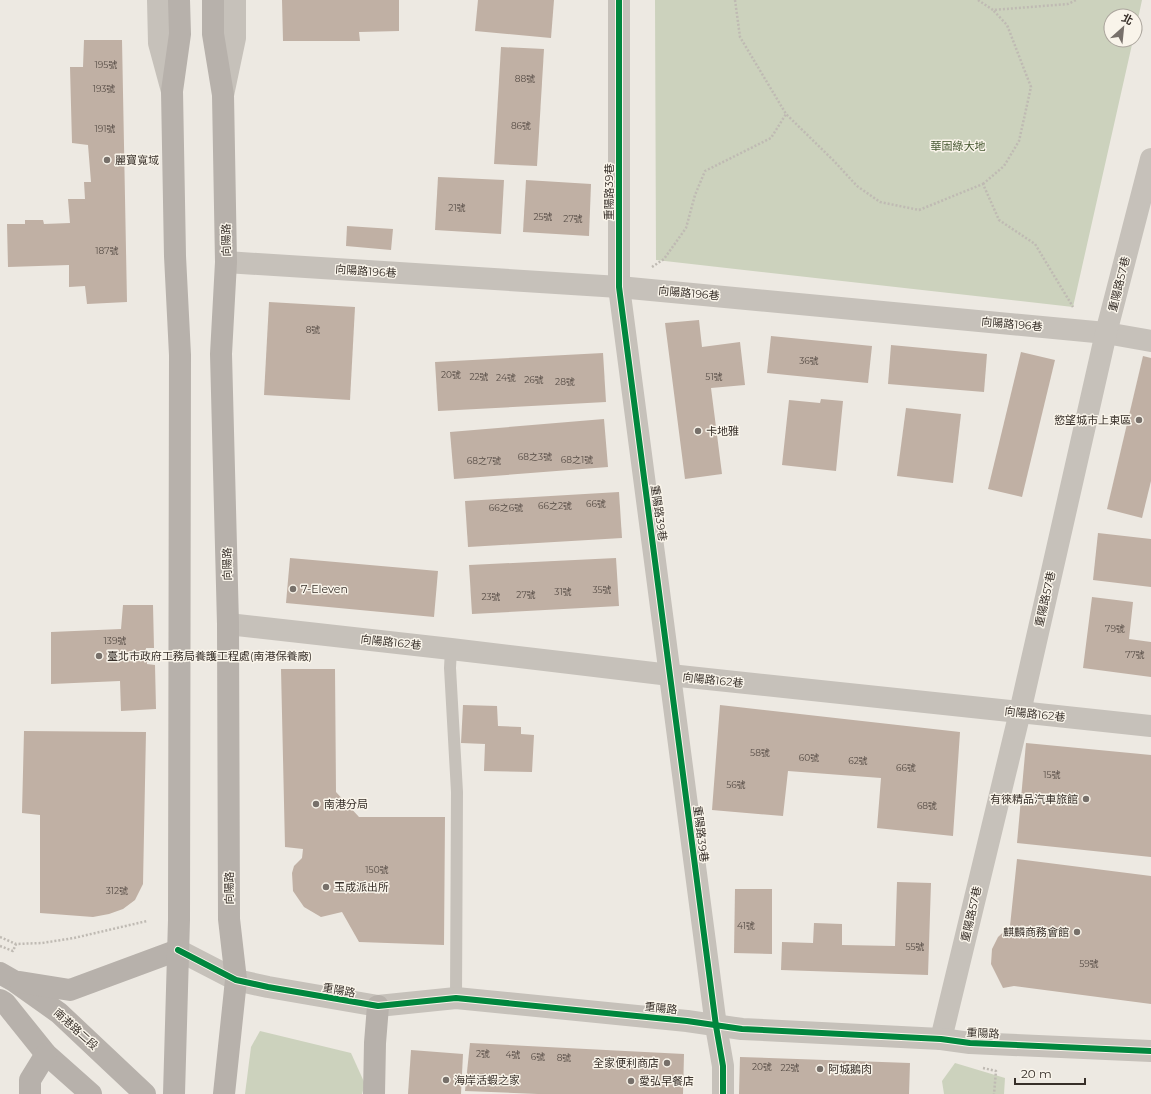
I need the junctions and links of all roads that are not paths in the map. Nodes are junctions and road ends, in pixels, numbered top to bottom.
1 (158, 0) edge
2 (179, 0) edge
3 (213, 0) edge
4 (235, 0) edge
5 (619, 0) edge
6 (172, 91) junction
7 (224, 95) junction
8 (1151, 159) edge
9 (226, 262) junction
10 (619, 287) junction
11 (1106, 333) junction
12 (1151, 341) edge
13 (228, 624) junction
14 (451, 649) junction
15 (670, 675) junction
16 (1020, 712) junction
17 (1151, 726) edge
18 (178, 950) junction
19 (7, 977) edge
20 (236, 980) junction
21 (456, 998) junction
22 (0, 1000) edge
23 (378, 1006) junction
24 (716, 1026) junction
25 (941, 1039) junction
26 (1151, 1051) edge
27 (46, 1054) junction
28 (30, 1094) edge
29 (90, 1094) edge
30 (144, 1094) edge
31 (174, 1094) edge
32 (224, 1094) edge
33 (374, 1094) edge
34 (723, 1094) edge

1 - 6 street
2 - 6 main road
3 - 7 main road, 向陽路
4 - 7 street
5 - 10 street, 重陽路39巷
6 - 18 main road
7 - 9 main road, 向陽路
8 - 11 street, 重陽路57巷
9 - 10 street, 向陽路196巷
9 - 13 main road, 向陽路
10 - 11 street, 向陽路196巷
10 - 15 street, 重陽路39巷
11 - 12 street, 向陽路196巷
11 - 16 street, 重陽路57巷
13 - 14 street, 向陽路162巷
13 - 20 main road, 向陽路
14 - 15 street, 向陽路162巷
14 - 21 lane
15 - 16 street, 向陽路162巷
15 - 24 street, 重陽路39巷
16 - 17 street, 向陽路162巷
16 - 25 street, 重陽路57巷
18 - 19 main road
18 - 20 street, 重陽路
18 - 31 main road
19 - 30 main road, 南港路二段
20 - 23 street, 重陽路
20 - 32 main road, 向陽路
21 - 23 street, 重陽路
21 - 24 street, 重陽路
22 - 27 main road
23 - 33 main road
24 - 25 street, 重陽路
24 - 34 street, 重陽路39巷
25 - 26 street, 重陽路
27 - 28 main road
27 - 29 main road

